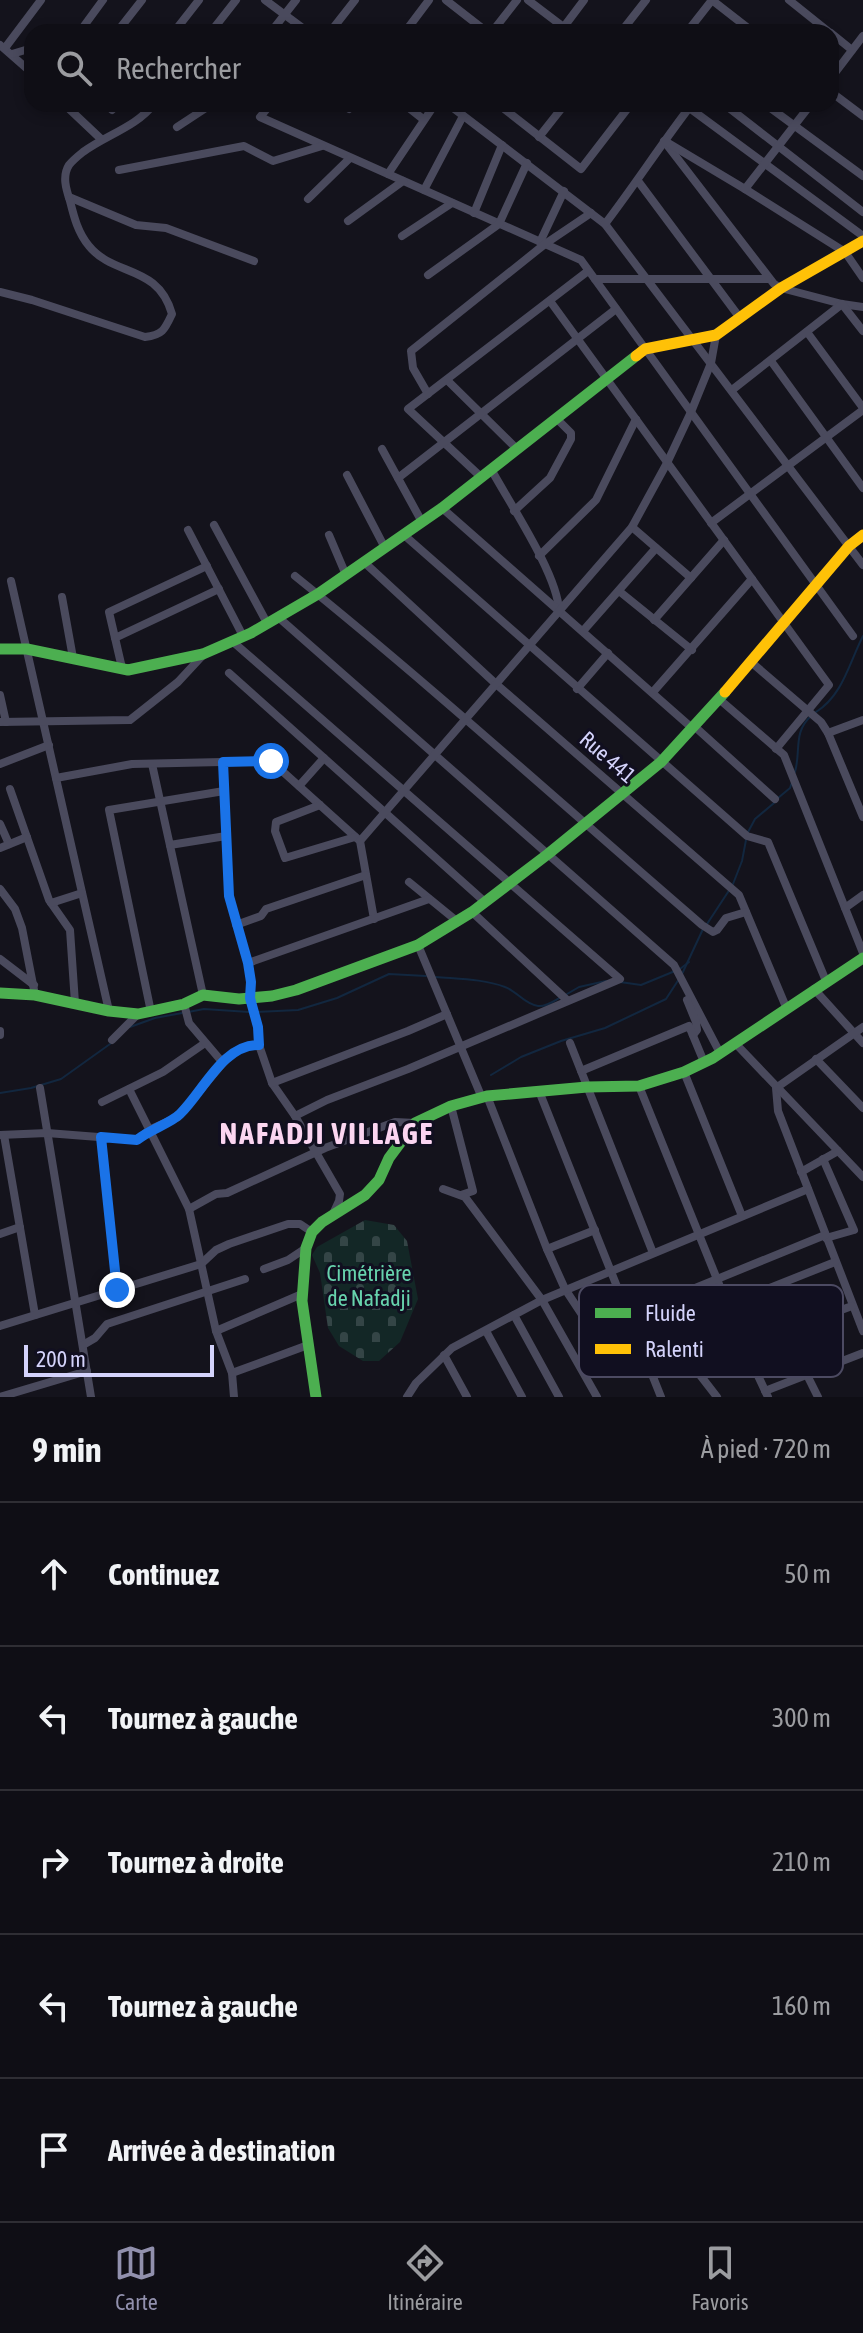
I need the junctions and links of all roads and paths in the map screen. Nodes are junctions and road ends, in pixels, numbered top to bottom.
1 (41, 0) edge
2 (103, 0) edge
3 (142, 0) edge
4 (199, 0) edge
5 (236, 0) edge
6 (265, 0) edge
7 (296, 0) edge
8 (355, 0) edge
9 (429, 0) edge
10 (446, 0) edge
11 (517, 0) edge
12 (528, 0) edge
13 (584, 0) edge
14 (646, 0) edge
15 (712, 0) edge
16 (789, 0) edge
17 (285, 15) junction
18 (85, 24) edge
19 (123, 24) edge
20 (180, 24) edge
21 (217, 24) edge
22 (278, 24) edge
23 (297, 24) edge
24 (336, 24) edge
25 (411, 24) edge
26 (478, 24) edge
27 (496, 24) edge
28 (557, 24) edge
29 (568, 24) edge
30 (627, 24) edge
31 (693, 24) edge
32 (743, 24) edge
33 (819, 24) edge
34 (863, 36) edge
35 (839, 40) edge
36 (6, 49) edge
37 (852, 50) junction
38 (24, 66) edge
39 (839, 67) edge
40 (839, 98) edge
41 (72, 112) edge
42 (148, 112) edge
43 (200, 112) edge
44 (264, 112) edge
45 (414, 112) edge
46 (429, 112) edge
47 (458, 112) edge
48 (509, 112) edge
49 (559, 112) edge
50 (625, 112) edge
51 (683, 112) edge
52 (695, 112) edge
53 (734, 112) edge
54 (776, 112) edge
55 (805, 112) edge
56 (862, 114) edge
57 (463, 116) junction
58 (423, 119) junction
59 (794, 126) junction
60 (177, 127) dead end
61 (539, 137) junction
62 (101, 139) junction
63 (664, 141) junction
64 (322, 145) junction
65 (502, 145) junction
66 (778, 146) junction
67 (350, 158) junction
68 (527, 163) junction
69 (765, 163) junction
70 (119, 170) dead end
71 (388, 174) junction
72 (863, 176) edge
73 (403, 181) junction
74 (638, 181) junction
75 (745, 189) junction
76 (424, 190) junction
77 (564, 191) junction
78 (69, 197) junction
79 (308, 199) dead end
80 (452, 203) junction
81 (863, 212) edge
82 (474, 213) junction
83 (591, 213) junction
84 (348, 221) dead end
85 (499, 224) junction
86 (605, 224) junction
87 (402, 236) dead end
88 (863, 238) edge
89 (542, 243) junction
90 (845, 252) junction
91 (254, 261) dead end
92 (588, 271) junction
93 (428, 275) dead end
94 (863, 278) edge
95 (595, 279) junction
96 (648, 279) junction
97 (711, 279) junction
98 (768, 279) junction
99 (781, 288) junction
100 (0, 292) edge
101 (550, 301) junction
102 (842, 304) junction
103 (863, 307) edge
104 (616, 309) junction
105 (740, 318) junction
106 (863, 331) edge
107 (807, 332) junction
108 (716, 335) junction
109 (578, 339) junction
110 (694, 339) junction
111 (645, 349) junction
112 (771, 361) junction
113 (711, 363) junction
114 (607, 379) junction
115 (447, 380) junction
116 (732, 390) junction
117 (428, 394) junction
118 (862, 405) edge
119 (691, 412) junction
120 (481, 414) junction
121 (556, 418) junction
122 (636, 419) junction
123 (826, 437) junction
124 (444, 442) junction
125 (382, 449) dead end
126 (517, 449) junction
127 (667, 463) junction
128 (788, 465) junction
129 (486, 473) junction
130 (347, 475) dead end
131 (398, 478) junction
132 (863, 488) edge
133 (750, 494) junction
134 (442, 508) junction
135 (514, 511) junction
136 (422, 522) junction
137 (711, 523) junction
138 (214, 525) dead end
139 (632, 527) junction
140 (188, 530) dead end
141 (329, 535) dead end
142 (404, 535) junction
143 (863, 535) edge
144 (724, 540) junction
145 (849, 546) junction
146 (385, 548) junction
147 (656, 548) junction
148 (539, 556) junction
149 (365, 563) junction
150 (863, 565) edge
151 (207, 566) junction
152 (346, 575) junction
153 (295, 576) dead end
154 (691, 578) junction
155 (752, 579) junction
156 (11, 581) dead end
157 (817, 586) junction
158 (219, 589) junction
159 (619, 591) junction
160 (318, 594) junction
161 (62, 597) dead end
162 (559, 611) junction
163 (273, 620) junction
164 (654, 620) junction
165 (784, 623) junction
166 (583, 631) junction
167 (853, 636) dead end
168 (115, 638) junction
169 (238, 639) junction
170 (529, 646) junction
171 (0, 649) edge
172 (27, 649) junction
173 (692, 650) junction
174 (608, 653) junction
175 (203, 654) junction
176 (73, 658) junction
177 (751, 662) junction
178 (122, 668) junction
179 (229, 673) dead end
180 (496, 684) junction
181 (577, 689) junction
182 (653, 692) junction
183 (0, 695) edge
184 (719, 699) junction
185 (809, 711) junction
186 (466, 718) junction
187 (863, 720) edge
188 (44, 721) junction
189 (3, 722) edge
190 (693, 727) junction
191 (828, 733) junction
192 (49, 745) junction
193 (776, 749) junction
194 (436, 754) junction
195 (324, 758) junction
196 (223, 762) junction
197 (661, 762) junction
198 (0, 764) edge
199 (152, 764) junction
200 (56, 778) junction
201 (299, 786) junction
202 (10, 789) dead end
203 (404, 790) junction
204 (224, 791) junction
205 (623, 794) junction
206 (775, 799) dead end
207 (161, 802) junction
208 (320, 805) junction
209 (385, 813) junction
210 (863, 817) edge
211 (0, 824) edge
212 (584, 824) junction
213 (226, 836) junction
214 (27, 837) junction
215 (358, 839) junction
216 (170, 845) junction
217 (5, 846) edge
218 (548, 854) junction
219 (366, 875) junction
220 (409, 882) dead end
221 (510, 883) junction
222 (0, 889) edge
223 (82, 893) junction
224 (863, 895) edge
225 (429, 899) junction
226 (485, 902) junction
227 (51, 903) junction
228 (845, 908) junction
229 (472, 912) junction
230 (746, 912) junction
231 (374, 919) junction
232 (458, 922) junction
233 (236, 925) junction
234 (418, 945) junction
235 (863, 955) edge
236 (0, 959) edge
237 (248, 963) junction
238 (826, 981) junction
239 (814, 989) junction
240 (35, 990) junction
241 (684, 992) dead end
242 (0, 993) edge
243 (203, 995) junction
244 (250, 998) junction
245 (567, 1000) junction
246 (75, 1003) junction
247 (184, 1004) junction
248 (786, 1007) junction
249 (109, 1011) junction
250 (144, 1013) junction
251 (447, 1014) junction
252 (863, 1027) edge
253 (854, 1034) junction
254 (693, 1035) junction
255 (112, 1040) dead end
256 (205, 1043) junction
257 (570, 1043) dead end
258 (735, 1043) junction
259 (863, 1043) edge
260 (259, 1045) junction
261 (460, 1047) junction
262 (720, 1053) junction
263 (816, 1059) junction
264 (704, 1062) junction
265 (223, 1063) junction
266 (581, 1071) junction
267 (684, 1072) junction
268 (272, 1083) junction
269 (639, 1086) junction
270 (587, 1087) junction
271 (40, 1088) dead end
272 (776, 1088) junction
273 (129, 1089) junction
274 (539, 1091) junction
275 (484, 1097) junction
276 (102, 1102) dead end
277 (451, 1106) junction
278 (863, 1108) edge
279 (295, 1116) junction
280 (415, 1123) junction
281 (149, 1130) junction
282 (47, 1133) junction
283 (2, 1135) edge
284 (101, 1137) junction
285 (838, 1151) junction
286 (315, 1153) junction
287 (823, 1159) junction
288 (801, 1172) junction
289 (863, 1177) edge
290 (443, 1189) dead end
291 (808, 1189) junction
292 (461, 1195) junction
293 (189, 1209) junction
294 (742, 1216) junction
295 (331, 1217) junction
296 (20, 1227) junction
297 (595, 1230) junction
298 (312, 1232) junction
299 (0, 1234) edge
300 (699, 1234) junction
301 (826, 1236) junction
302 (306, 1248) junction
303 (547, 1249) junction
304 (653, 1253) junction
305 (835, 1262) junction
306 (201, 1264) junction
307 (264, 1269) dead end
308 (611, 1270) junction
309 (245, 1279) dead end
310 (717, 1279) junction
311 (617, 1285) edge
312 (702, 1285) edge
313 (719, 1285) edge
314 (777, 1285) edge
315 (565, 1289) junction
316 (117, 1290) junction
317 (207, 1290) junction
318 (302, 1294) junction
319 (542, 1300) junction
320 (76, 1303) junction
321 (852, 1306) junction
322 (843, 1309) edge
323 (579, 1310) edge
324 (35, 1315) junction
325 (514, 1315) junction
326 (0, 1326) edge
327 (216, 1331) junction
328 (486, 1331) junction
329 (863, 1331) edge
330 (83, 1345) junction
331 (308, 1345) junction
332 (863, 1353) edge
333 (444, 1355) junction
334 (843, 1361) edge
335 (579, 1365) edge
336 (87, 1371) junction
337 (232, 1373) junction
338 (586, 1377) edge
339 (653, 1377) edge
340 (702, 1377) edge
341 (803, 1377) edge
342 (808, 1377) edge
343 (42, 1384) junction
344 (767, 1394) edge
345 (0, 1397) edge
346 (45, 1397) edge
347 (91, 1397) edge
348 (234, 1397) edge
349 (316, 1397) edge
350 (407, 1397) edge
351 (467, 1397) edge
352 (522, 1397) edge
353 (559, 1397) edge
354 (597, 1397) edge
355 (661, 1397) edge
356 (717, 1397) edge
357 (818, 1397) edge

1 - 36 street
2 - 18 street
3 - 19 street
4 - 20 street
5 - 21 street
6 - 17 street
7 - 17 street
8 - 24 street
9 - 25 street
10 - 26 street
11 - 27 street
12 - 28 street
13 - 29 street
14 - 30 street
15 - 31 street
15 - 32 street
16 - 33 street
17 - 22 street
17 - 23 street
34 - 37 street
35 - 37 street
36 - 38 street
37 - 39 street
40 - 56 street
41 - 62 street
42 - 62 street
43 - 60 street
44 - 64 street
45 - 58 street
46 - 58 street
47 - 57 street
48 - 61 street
49 - 61 street
50 - 61 street
51 - 63 street
52 - 69 street
53 - 66 street
54 - 59 street
55 - 59 street
57 - 65 street
57 - 76 street
58 - 71 street
59 - 66 street
59 - 72 street
62 - 78 street
63 - 74 street
63 - 75 street
63 - 98 street
64 - 67 street
64 - 70 street
65 - 68 street
65 - 82 street
66 - 69 street
66 - 81 street
67 - 71 street
67 - 79 street
68 - 77 street
68 - 85 street
69 - 75 street
69 - 88 street
71 - 73 street
73 - 76 street
73 - 84 street
74 - 86 street
74 - 97 street
75 - 90 street
76 - 80 street
77 - 83 street
77 - 89 street
78 - 91 street
78 - 100 street
80 - 82 street
80 - 87 street
82 - 85 street
83 - 86 street
83 - 89 street
85 - 89 street
85 - 93 street
86 - 96 street
88 - 90 street
89 - 92 street
89 - 117 street
90 - 94 street
90 - 99 street
92 - 95 street
92 - 101 street
95 - 96 street
95 - 104 street
96 - 97 street
96 - 110 street
97 - 98 street
97 - 105 street
98 - 99 street
99 - 102 street
99 - 105 street
101 - 109 street
101 - 115 street
102 - 103 street
102 - 106 street
102 - 107 street
104 - 109 street
104 - 111 street
105 - 108 street
107 - 112 street
107 - 118 street
108 - 110 street
108 - 113 street
109 - 114 street
109 - 120 street
110 - 111 street
110 - 113 street
111 - 114 street
111 - 119 street
112 - 116 street
112 - 123 street
113 - 116 street
113 - 119 street
114 - 121 street
114 - 122 street
115 - 117 street
115 - 120 street
116 - 128 street
117 - 124 street
118 - 123 street
119 - 127 street
119 - 133 street
120 - 124 street
120 - 126 street
121 - 126 street
121 - 135 street
122 - 127 street
122 - 148 street
123 - 128 street
123 - 132 street
124 - 129 street
124 - 131 street
125 - 131 street
126 - 129 street
127 - 137 street
127 - 139 street
128 - 133 street
128 - 145 street
129 - 134 street
129 - 135 street
130 - 146 street
131 - 136 street
133 - 137 street
133 - 157 street
134 - 136 street
134 - 162 street
135 - 148 street
136 - 142 street
137 - 144 street
138 - 163 street
139 - 147 street
139 - 162 street
140 - 151 street
141 - 152 street
142 - 146 street
142 - 170 street
143 - 145 street
144 - 154 street
144 - 155 street
145 - 150 street
145 - 157 street
146 - 149 street
147 - 154 street
147 - 159 street
148 - 162 street
149 - 152 street
149 - 180 street, Rue 441
151 - 158 street
151 - 168 street
152 - 160 street
153 - 160 street
154 - 164 street
155 - 165 street
155 - 173 street
156 - 172 street
157 - 165 street
157 - 167 street
158 - 168 street
158 - 169 street
159 - 164 street
159 - 166 street
160 - 163 street
160 - 186 street
161 - 176 street
162 - 166 street
162 - 170 street
163 - 169 street
163 - 194 street
164 - 173 street
165 - 177 street
165 - 185 street
166 - 174 street
168 - 178 street
169 - 175 street
169 - 203 street
170 - 180 street
170 - 181 street
171 - 172 street
172 - 176 street
172 - 188 street
173 - 182 street
174 - 181 street
174 - 182 street
175 - 178 street
175 - 188 street
176 - 178 street
177 - 184 street
177 - 185 street
179 - 195 street
180 - 186 street
180 - 205 street, Rue 441
181 - 197 street
182 - 190 street
183 - 189 street
184 - 190 street
184 - 193 street
185 - 191 street
185 - 193 street
186 - 194 street
186 - 212 street
187 - 191 street
188 - 189 street
188 - 192 street
190 - 197 street
190 - 206 street
191 - 210 street
192 - 198 street
192 - 200 street
193 - 228 street
194 - 203 street
194 - 218 street
195 - 201 street
195 - 209 street
196 - 199 street
196 - 201 street
196 - 204 street
197 - 205 street
197 - 238 street
199 - 200 street
199 - 207 street
200 - 223 street
201 - 208 street
202 - 214 street
203 - 209 street
203 - 221 street
204 - 207 street
204 - 213 street
205 - 212 street
205 - 230 street, Rue 441
207 - 216 street
207 - 250 street
208 - 215 street
208 - 215 street
209 - 215 street
209 - 226 street
211 - 217 street
212 - 218 street
212 - 230 street
213 - 216 street
213 - 233 street
214 - 217 street
214 - 227 street
215 - 219 street
216 - 243 street
218 - 221 street
218 - 262 street
219 - 231 street
219 - 233 street
220 - 225 street
221 - 226 street
221 - 245 street
222 - 240 street
223 - 227 street
223 - 249 street
224 - 228 street
225 - 231 street
225 - 232 street
226 - 229 street
227 - 246 street
228 - 235 street
229 - 232 street
229 - 245 street
230 - 248 street, Rue 441
231 - 237 street
232 - 234 street
233 - 237 street
234 - 244 street
234 - 251 street
235 - 238 street
236 - 240 street
237 - 244 street
238 - 239 street
239 - 248 street
239 - 253 street
240 - 242 street
240 - 246 street
241 - 254 street
243 - 244 street
243 - 247 street
244 - 260 street
245 - 261 street
246 - 249 street
247 - 250 street
247 - 256 street
248 - 258 street
249 - 250 street
250 - 255 street
251 - 261 street
251 - 268 street
252 - 253 street
253 - 259 street
253 - 263 street
254 - 264 street
254 - 266 street
256 - 265 street
256 - 273 street
257 - 266 street
258 - 262 street
258 - 272 street
260 - 265 street
260 - 268 street
261 - 275 street
261 - 279 street
262 - 264 street
263 - 272 street
263 - 278 street
264 - 267 street
265 - 281 street
266 - 270 street
267 - 269 street
267 - 294 street
268 - 279 street
269 - 270 street
269 - 300 street
270 - 274 street
270 - 304 street
271 - 282 street
272 - 285 street
272 - 288 street
273 - 276 street
273 - 281 street
274 - 275 street
274 - 297 street
275 - 277 street
275 - 303 street
277 - 280 street
277 - 292 street
279 - 286 street
280 - 286 street
280 - 295 street
281 - 284 street
281 - 293 street
282 - 283 street
282 - 284 street
282 - 320 street
283 - 296 street
284 - 316 street
285 - 287 street
285 - 289 street
286 - 293 street
286 - 295 street
287 - 288 street
287 - 301 street
288 - 291 street
290 - 292 street
291 - 294 street
291 - 301 street
292 - 319 street
293 - 306 street
294 - 300 street
295 - 298 street
296 - 299 street
296 - 324 street
297 - 303 street
297 - 308 street
298 - 302 street
298 - 306 street
300 - 304 street
300 - 310 street
301 - 305 street
301 - 310 street
302 - 307 street
302 - 318 street
303 - 315 street
304 - 308 street
305 - 314 street
305 - 321 street
306 - 316 street
306 - 317 street
308 - 311 street
308 - 315 street
309 - 317 street
310 - 312 street
310 - 313 street
315 - 319 street
315 - 323 street
316 - 320 street
317 - 327 street
317 - 330 street
318 - 327 street
318 - 331 street
319 - 325 street
319 - 335 street
320 - 324 street
320 - 330 street
321 - 322 street
321 - 329 street
324 - 326 street
325 - 328 street
325 - 353 street
327 - 337 street
328 - 333 street
328 - 352 street
330 - 336 street
331 - 337 street
331 - 349 street
332 - 334 street
333 - 350 street
333 - 351 street
336 - 343 street
336 - 347 street
337 - 348 street
338 - 354 street
339 - 355 street
340 - 356 street
341 - 344 street
342 - 357 street
343 - 345 street
343 - 346 street

